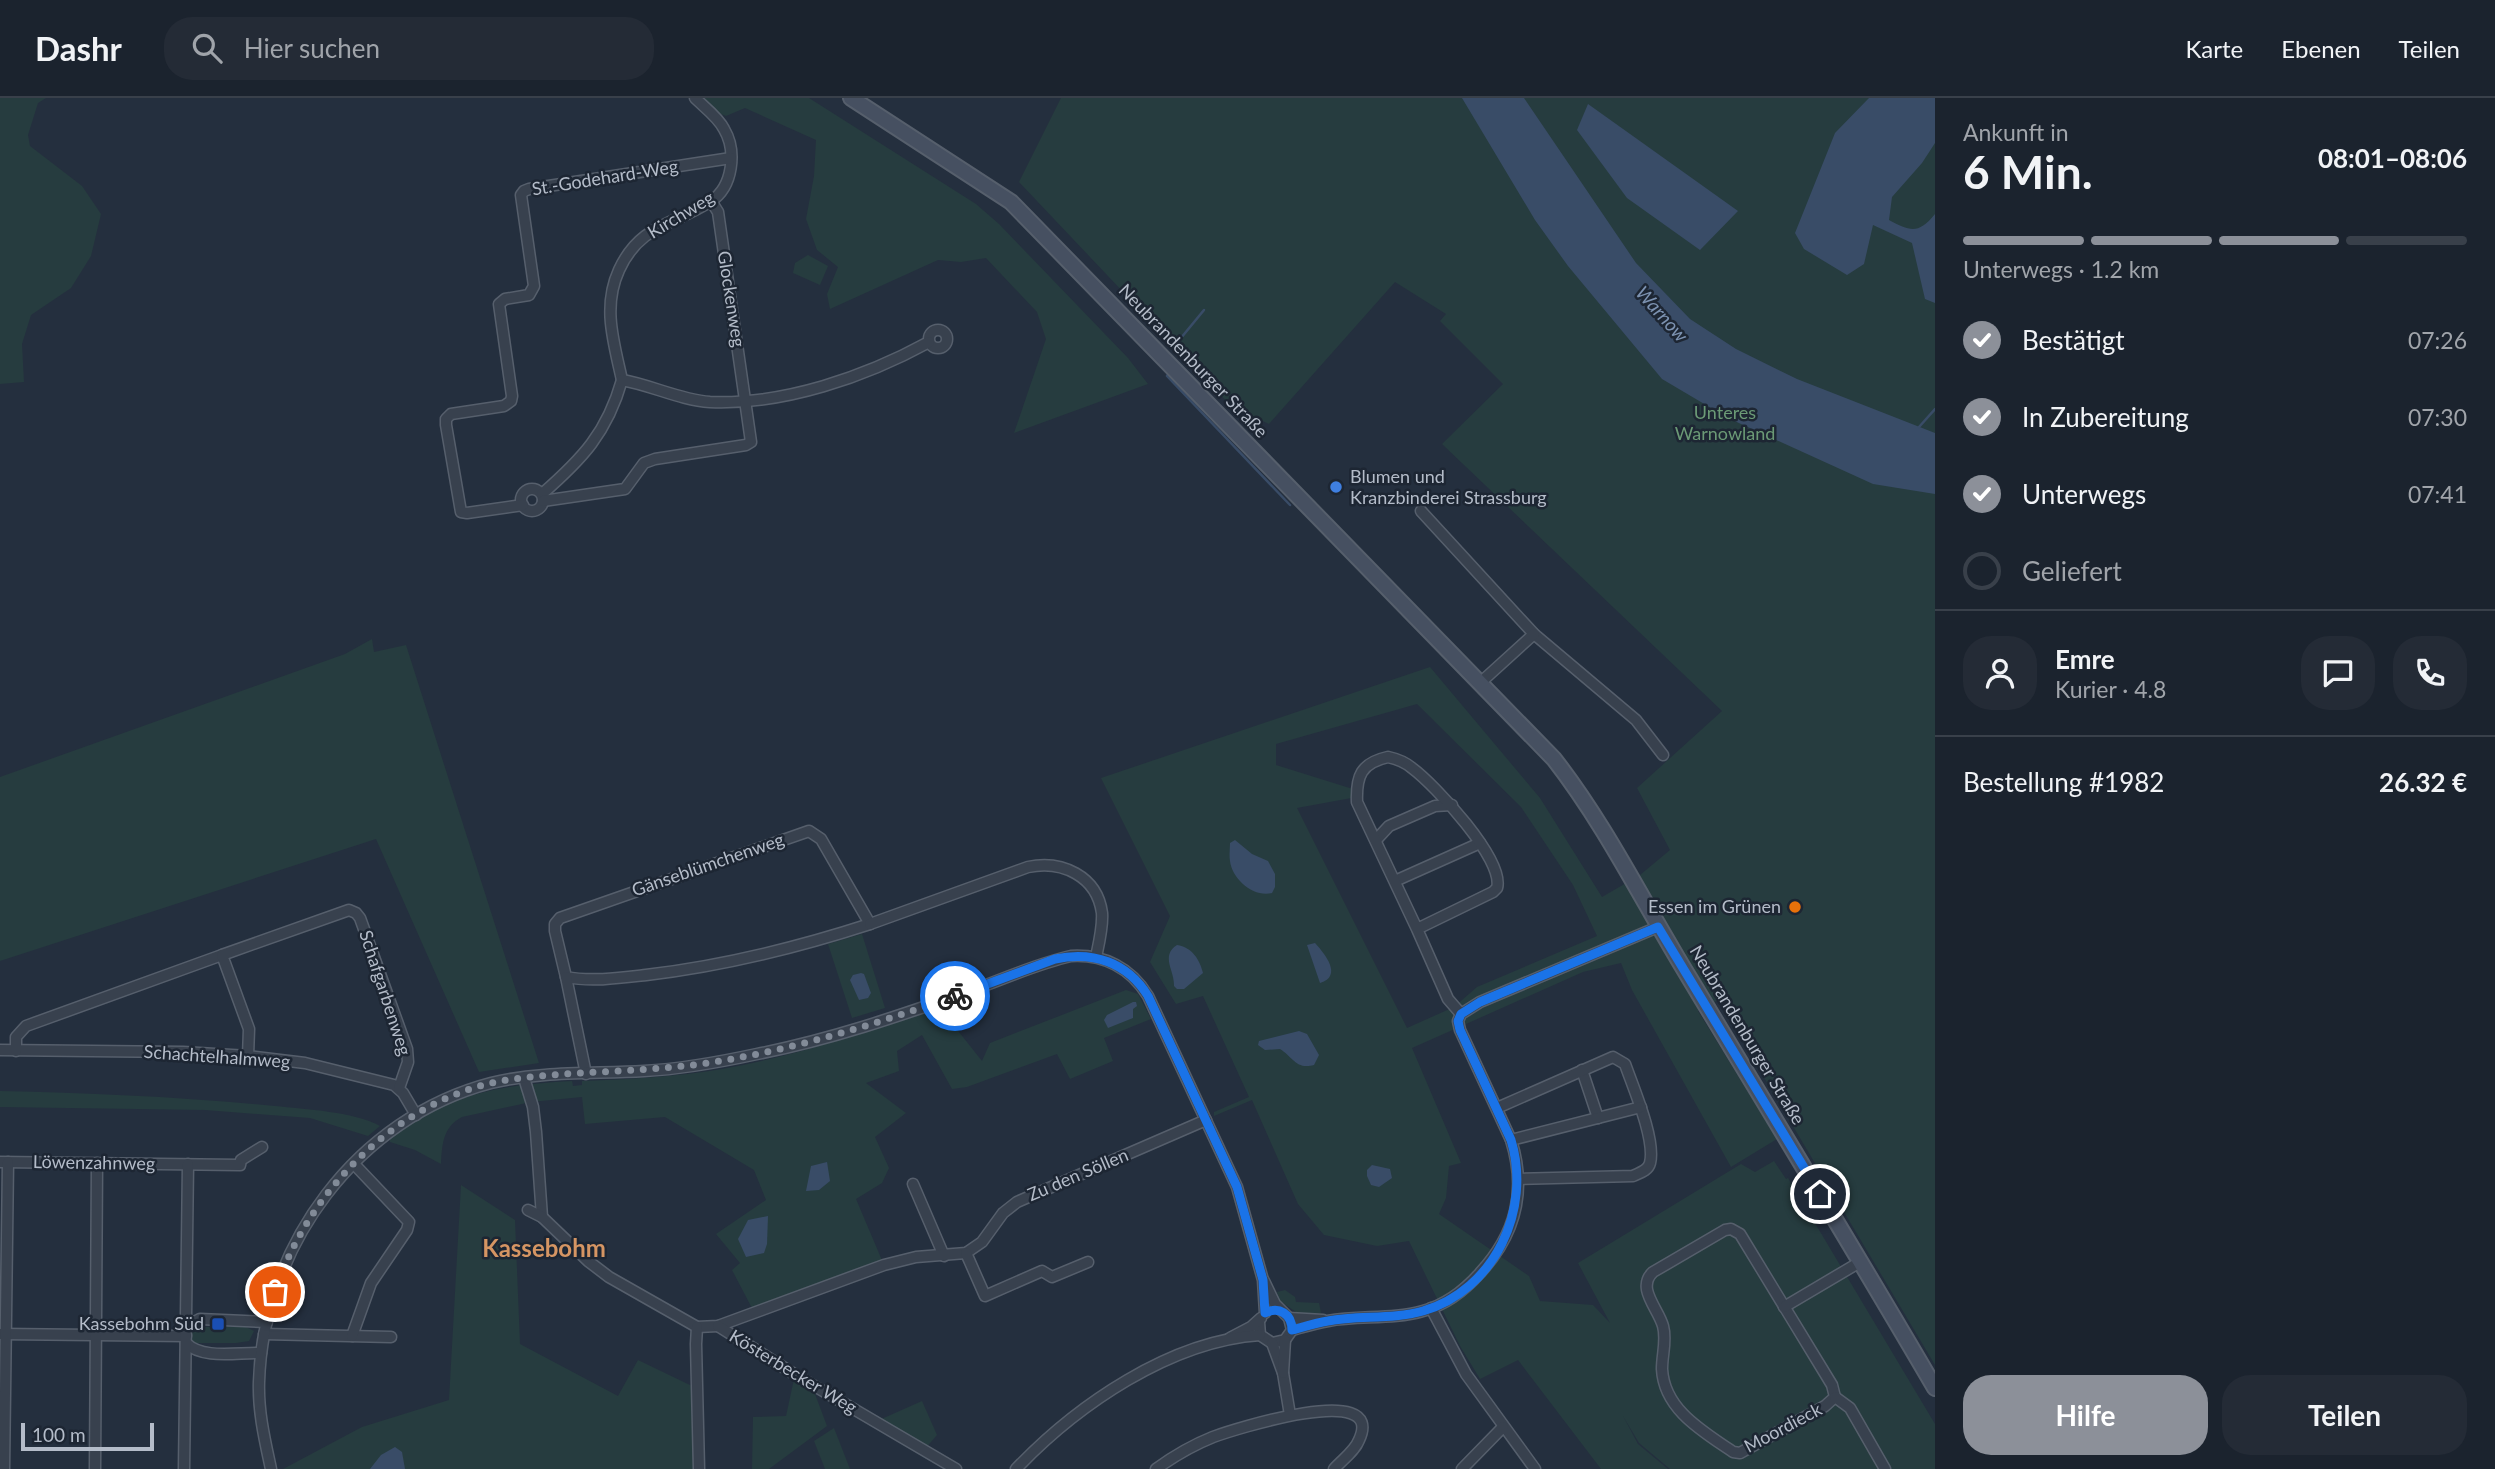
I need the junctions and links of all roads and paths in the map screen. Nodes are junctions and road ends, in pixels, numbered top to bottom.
1 (695, 98) edge
2 (851, 98) edge
3 (731, 158) junction
4 (710, 201) junction
5 (929, 342) dead end
6 (622, 380) junction
7 (747, 400) junction
8 (542, 498) junction
9 (523, 505) junction
10 (1421, 511) dead end
11 (1534, 634) junction
12 (1480, 683) junction
13 (1663, 755) dead end
14 (1452, 805) junction
15 (1376, 840) junction
16 (1480, 843) junction
17 (1395, 881) junction
18 (870, 924) junction
19 (1658, 927) junction
20 (1417, 929) junction
21 (222, 955) junction
22 (1096, 957) junction
23 (566, 977) junction
24 (1461, 1014) junction
25 (0, 1051) edge
26 (16, 1051) junction
27 (248, 1056) junction
28 (1582, 1070) junction
29 (586, 1074) junction
30 (523, 1078) junction
31 (399, 1087) junction
32 (1641, 1107) junction
33 (1497, 1108) junction
34 (416, 1115) junction
35 (1598, 1118) junction
36 (1206, 1120) junction
37 (1511, 1140) junction
38 (262, 1147) dead end
39 (4, 1162) edge
40 (97, 1163) junction
41 (188, 1164) junction
42 (354, 1164) junction
43 (1519, 1179) junction
44 (913, 1184) dead end
45 (528, 1210) dead end
46 (542, 1217) junction
47 (966, 1253) junction
48 (944, 1256) junction
49 (1088, 1262) dead end
50 (1860, 1262) junction
51 (1263, 1280) junction
52 (1784, 1307) junction
53 (1431, 1308) junction
54 (1280, 1311) junction
55 (1262, 1318) junction
56 (1289, 1318) junction
57 (1327, 1321) junction
58 (267, 1322) junction
59 (718, 1326) junction
60 (697, 1327) junction
61 (1292, 1330) junction
62 (3, 1334) edge
63 (264, 1334) junction
64 (96, 1335) junction
65 (186, 1335) junction
66 (1260, 1335) junction
67 (352, 1336) junction
68 (391, 1338) dead end
69 (1229, 1338) junction
70 (1285, 1340) junction
71 (1272, 1343) junction
72 (261, 1353) junction
73 (1283, 1373) junction
74 (1935, 1388) edge
75 (1835, 1397) junction
76 (1290, 1415) junction
77 (2, 1427) edge
78 (1503, 1427) junction
79 (4, 1469) edge
80 (94, 1469) edge
81 (184, 1469) edge
82 (271, 1469) edge
83 (699, 1469) edge
84 (956, 1469) edge
85 (1016, 1469) edge
86 (1156, 1469) edge
87 (1335, 1469) edge
88 (1462, 1469) edge
89 (1535, 1469) edge
90 (1885, 1469) edge

1 - 3 street
2 - 12 main road, Neubrandenburger Straße
3 - 4 street, Kirchweg
3 - 9 street, St.-Godehard-Weg
4 - 6 street, Kirchweg
4 - 7 street, Glockenweg
5 - 7 street
6 - 7 street
6 - 8 street
7 - 8 street
8 - 9 street
8 - 9 street
10 - 11 street
11 - 12 street
11 - 13 street
12 - 19 main road, Neubrandenburger Straße
14 - 15 street
14 - 15 street
14 - 16 street
15 - 17 street
16 - 17 street
16 - 20 street
17 - 20 street
18 - 22 street
18 - 23 street
18 - 23 street, Gänseblümchenweg
19 - 24 street
19 - 50 main road, Neubrandenburger Straße
20 - 24 street
21 - 26 street, Schafgarbenweg
21 - 27 street
21 - 31 street, Schafgarbenweg
22 - 29 street
22 - 36 street
23 - 29 street, Gänseblümchenweg
24 - 33 street
25 - 26 street, Schachtelhalmweg
26 - 27 street, Schachtelhalmweg
27 - 31 street, Schachtelhalmweg
28 - 32 street
28 - 33 street
28 - 35 street
29 - 30 street
30 - 34 street
30 - 46 street
31 - 34 street
32 - 35 street
32 - 43 street
33 - 37 street
34 - 42 street
35 - 37 street
36 - 47 street, Zu den Söllen
36 - 51 street
37 - 43 street
38 - 41 street, Löwenzahnweg
39 - 40 street, Löwenzahnweg
39 - 62 street
40 - 41 street, Löwenzahnweg
40 - 64 street
41 - 65 street
42 - 58 street
42 - 67 street
43 - 53 street
44 - 48 street
45 - 46 street
46 - 60 street
47 - 48 street
47 - 49 street
48 - 59 street
50 - 52 street
50 - 74 main road, Neubrandenburger Straße
51 - 54 street
51 - 55 street
52 - 75 street, Moordieck
52 - 75 street, Moordieck
53 - 57 street
53 - 78 street
54 - 55 street
54 - 56 street
55 - 66 street
55 - 69 street
56 - 57 street
56 - 61 street
57 - 61 street
58 - 63 street
58 - 65 street
59 - 60 street, Kösterbecker Weg
59 - 84 street, Kösterbecker Weg
60 - 83 street
61 - 70 street
62 - 64 street
62 - 77 street
63 - 67 street
63 - 72 street
64 - 65 street
64 - 80 street
65 - 72 street
65 - 81 street
66 - 69 street
66 - 71 street
67 - 68 street
69 - 85 street
70 - 71 street
70 - 73 street
71 - 73 street
72 - 82 street
73 - 76 street
75 - 90 street
76 - 86 street
76 - 87 street
77 - 79 street
78 - 88 street
78 - 89 street

